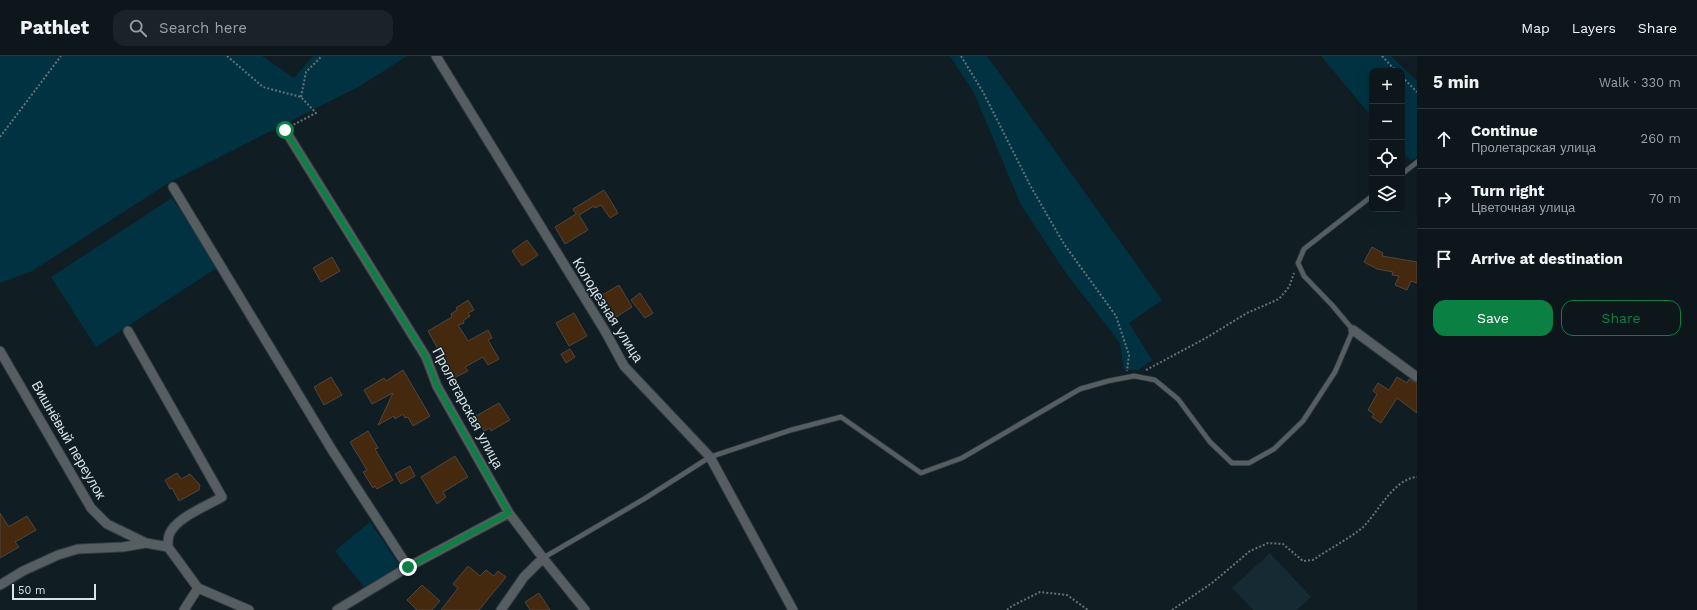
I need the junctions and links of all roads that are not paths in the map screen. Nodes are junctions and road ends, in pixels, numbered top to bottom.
1 (436, 56) edge
2 (285, 130) road end
3 (1417, 162) edge
4 (1405, 172) edge
5 (173, 187) dead end
6 (1369, 198) edge
7 (1353, 330) junction
8 (128, 331) dead end
9 (0, 351) edge
10 (1417, 377) edge
11 (710, 457) junction
12 (509, 513) junction
13 (146, 543) junction
14 (168, 547) junction
15 (542, 558) junction
16 (408, 567) junction
17 (1, 583) edge
18 (198, 588) junction
19 (184, 610) edge
20 (249, 610) edge
21 (337, 610) edge
22 (501, 610) edge
23 (585, 610) edge
24 (793, 610) edge

1 - 11 street, Колодезная улица
2 - 12 street, Пролетарская улица
3 - 4 lane
5 - 16 street
6 - 7 lane
7 - 10 street
7 - 11 lane
8 - 14 street
9 - 13 street, Вишнёвый переулок
11 - 15 lane
11 - 24 street, Колодезная улица
12 - 15 street, Пролетарская улица
12 - 16 street
13 - 14 street
13 - 17 street
14 - 18 street
15 - 22 street
15 - 23 street, Пролетарская улица
16 - 21 street
18 - 19 street
18 - 20 street

